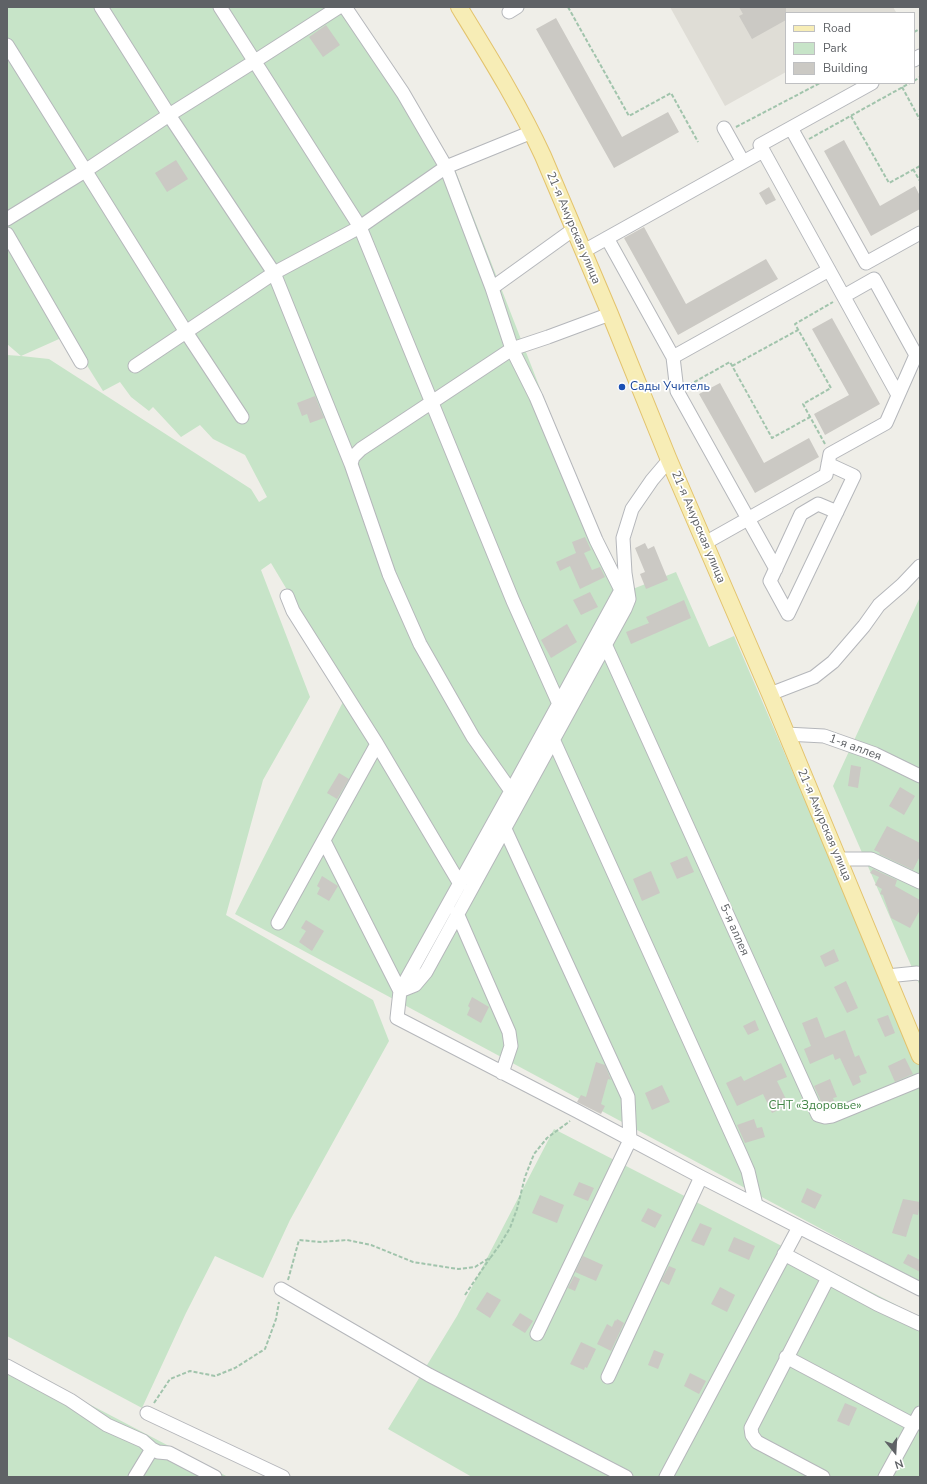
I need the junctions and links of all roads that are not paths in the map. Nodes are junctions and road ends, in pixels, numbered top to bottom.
1 (101, 7) edge
2 (220, 7) edge
3 (338, 7) edge
4 (345, 7) edge
5 (459, 7) edge
6 (7, 45) edge
7 (255, 61) junction
8 (870, 84) edge
9 (169, 115) junction
10 (724, 128) road end
11 (791, 128) junction
12 (532, 132) junction
13 (763, 151) junction
14 (743, 162) junction
15 (446, 167) junction
16 (85, 170) junction
17 (7, 219) edge
18 (360, 227) junction
19 (574, 229) junction
20 (920, 233) edge
21 (7, 234) edge
22 (607, 238) junction
23 (584, 252) junction
24 (829, 270) junction
25 (274, 273) junction
26 (492, 288) junction
27 (844, 296) junction
28 (610, 314) junction
29 (186, 332) junction
30 (512, 348) junction
31 (673, 357) junction
32 (81, 362) dead end
33 (135, 366) dead end
34 (898, 395) junction
35 (432, 402) junction
36 (242, 417) dead end
37 (829, 459) junction
38 (669, 460) junction
39 (352, 464) junction
40 (837, 512) junction
41 (748, 518) junction
42 (705, 543) junction
43 (920, 566) edge
44 (776, 569) junction
45 (287, 596) dead end
46 (605, 644) junction
47 (770, 694) junction
48 (558, 704) junction
49 (786, 734) junction
50 (553, 739) junction
51 (377, 744) junction
52 (920, 776) edge
53 (511, 791) junction
54 (504, 827) junction
55 (324, 841) junction
56 (838, 859) junction
57 (920, 882) edge
58 (460, 884) junction
59 (457, 913) junction
60 (278, 923) dead end
61 (920, 974) edge
62 (887, 976) junction
63 (400, 991) junction
64 (920, 1056) edge
65 (502, 1073) junction
66 (920, 1080) edge
67 (630, 1140) junction
68 (701, 1177) junction
69 (756, 1205) junction
70 (799, 1227) junction
71 (784, 1254) junction
72 (828, 1278) junction
73 (281, 1289) road end
74 (920, 1289) edge
75 (920, 1324) edge
76 (538, 1334) dead end
77 (786, 1357) junction
78 (7, 1366) edge
79 (608, 1377) dead end
80 (147, 1413) road end
81 (920, 1413) edge
82 (914, 1425) junction
83 (152, 1449) junction
84 (135, 1477) edge
85 (215, 1477) edge
86 (283, 1477) edge
87 (626, 1477) edge
88 (666, 1477) edge
89 (823, 1477) edge
90 (886, 1477) edge

1 - 9 street
2 - 7 street
3 - 7 street
4 - 15 street
5 - 12 main road, 21-я Амурская улица
6 - 16 street
7 - 9 street
7 - 18 street
8 - 11 street
9 - 16 street
9 - 25 street
10 - 14 street
11 - 13 street
11 - 20 street
12 - 15 street
12 - 19 main road, 21-я Амурская улица
13 - 14 street
13 - 24 street
14 - 22 street
15 - 18 street
15 - 26 street
16 - 17 street
16 - 29 street
18 - 25 street
18 - 35 street
19 - 23 main road, 21-я Амурская улица
19 - 26 street
21 - 32 street
22 - 23 street
22 - 31 street
23 - 28 main road, 21-я Амурская улица
24 - 27 street
24 - 31 street
25 - 29 street
25 - 39 street
26 - 30 street
27 - 34 street
27 - 34 street
28 - 30 street
28 - 38 main road, 21-я Амурская улица
29 - 33 street
29 - 36 street
30 - 35 street
30 - 48 street
31 - 41 street
34 - 37 street
35 - 39 street
35 - 48 street
37 - 40 street
37 - 41 street
38 - 42 main road, 21-я Амурская улица
38 - 46 street
39 - 53 street
40 - 44 street
40 - 44 street
41 - 42 street
41 - 44 street
42 - 47 main road, 21-я Амурская улица
43 - 47 street
45 - 51 street
46 - 50 street
46 - 66 street, 5-я аллея
47 - 49 main road, 21-я Амурская улица
48 - 53 street
49 - 52 street, 1-я аллея
49 - 56 main road, 21-я Амурская улица
50 - 54 street
50 - 69 street
51 - 55 street
51 - 58 street
53 - 58 street
54 - 59 street
54 - 67 street
55 - 60 street
55 - 63 street
56 - 57 street
56 - 62 main road, 21-я Амурская улица
58 - 63 street
59 - 63 street
59 - 65 street
61 - 62 street
62 - 64 main road, 21-я Амурская улица
63 - 65 street
65 - 67 street
67 - 68 street
67 - 76 street
68 - 69 street
68 - 79 street
69 - 70 street
70 - 71 street
70 - 74 street
71 - 72 street
71 - 88 street
72 - 75 street
72 - 77 street
73 - 87 street
77 - 82 street
77 - 89 street
78 - 83 street
80 - 86 street
81 - 82 street
82 - 90 street
83 - 84 street
83 - 85 street

